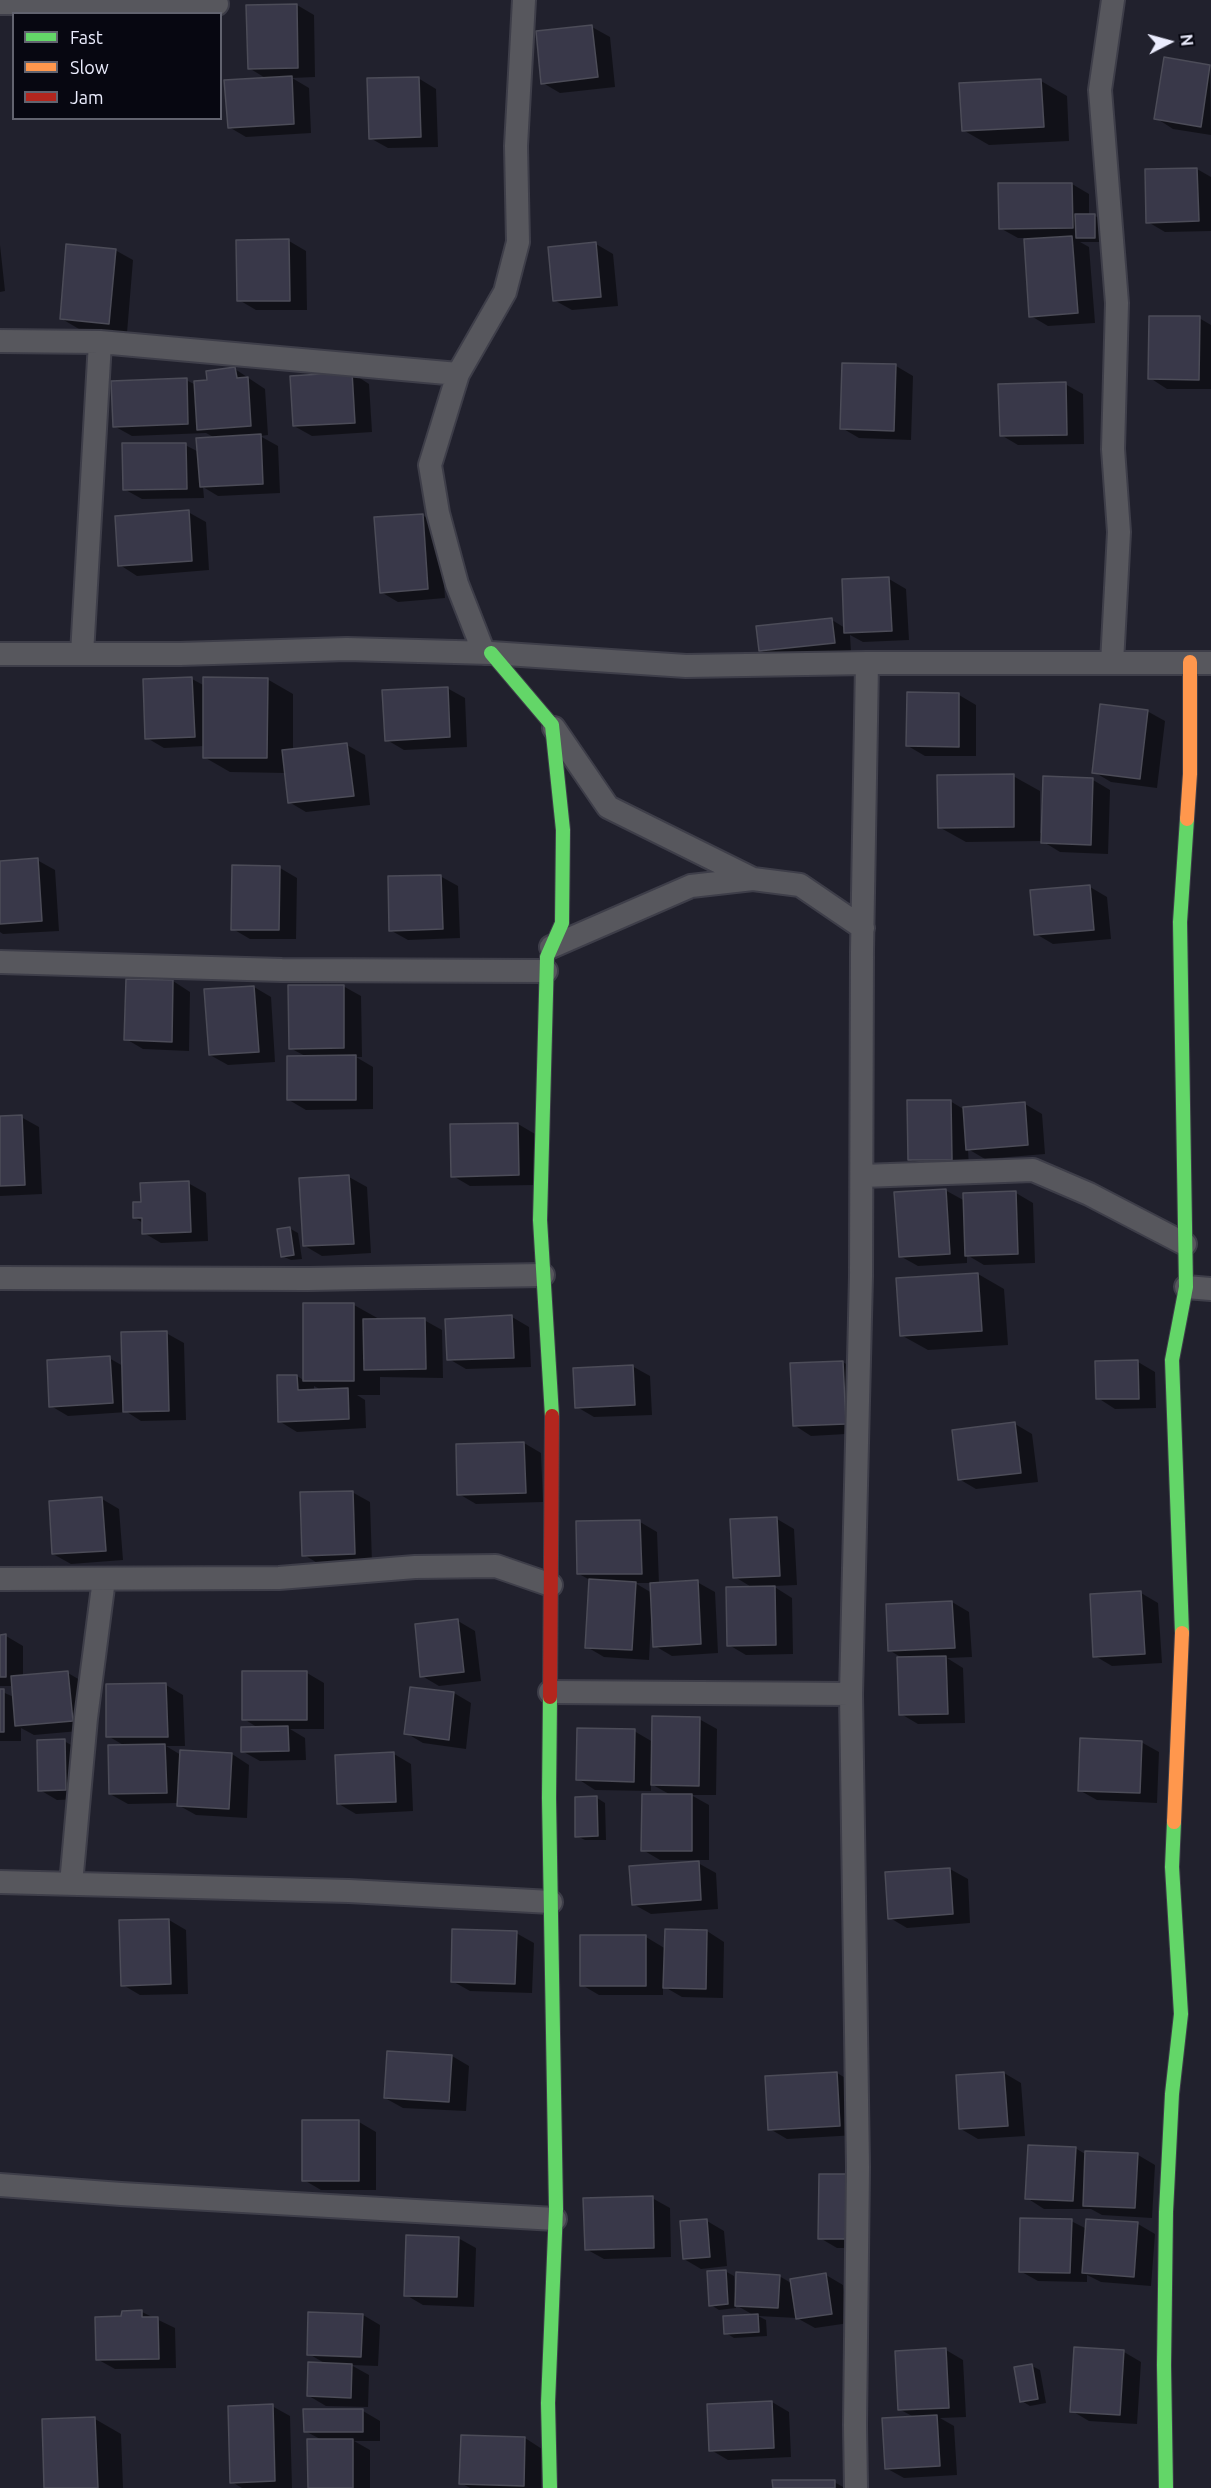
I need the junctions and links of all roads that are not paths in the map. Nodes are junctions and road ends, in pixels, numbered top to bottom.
1 (524, 0) edge
2 (1113, 0) edge
3 (0, 3) edge
4 (217, 4) dead end
5 (0, 341) edge
6 (100, 342) junction
7 (458, 374) junction
8 (488, 653) junction
9 (0, 654) edge
10 (82, 654) junction
11 (1200, 662) edge
12 (867, 663) junction
13 (1112, 663) junction
14 (552, 724) junction
15 (753, 879) junction
16 (862, 928) junction
17 (551, 947) junction
18 (0, 962) edge
19 (546, 971) junction
20 (862, 1176) junction
21 (1185, 1244) junction
22 (543, 1275) junction
23 (0, 1278) edge
24 (1186, 1287) junction
25 (1211, 1289) edge
26 (0, 1579) edge
27 (104, 1579) junction
28 (551, 1585) junction
29 (550, 1692) junction
30 (851, 1694) junction
31 (0, 1882) edge
32 (71, 1884) junction
33 (551, 1902) junction
34 (0, 2185) edge
35 (555, 2219) junction
36 (550, 2488) edge
37 (856, 2488) edge
38 (1166, 2488) edge

1 - 7 street
2 - 13 street
3 - 4 street
5 - 6 street
6 - 7 street
6 - 10 street
7 - 8 street
8 - 10 street
8 - 12 street
8 - 14 street
9 - 10 street
11 - 13 street
11 - 21 street
12 - 13 street
12 - 16 street
14 - 15 street
14 - 17 street
15 - 16 street
15 - 17 street
16 - 20 street
17 - 19 street
18 - 19 street
19 - 22 street
20 - 21 street
20 - 30 street
21 - 24 street
22 - 23 street
22 - 28 street
24 - 25 street
24 - 38 street
26 - 27 street
27 - 28 street
27 - 32 street
28 - 29 street
29 - 30 street
29 - 33 street
30 - 37 street
31 - 32 street
32 - 33 street
33 - 35 street
34 - 35 street
35 - 36 street

